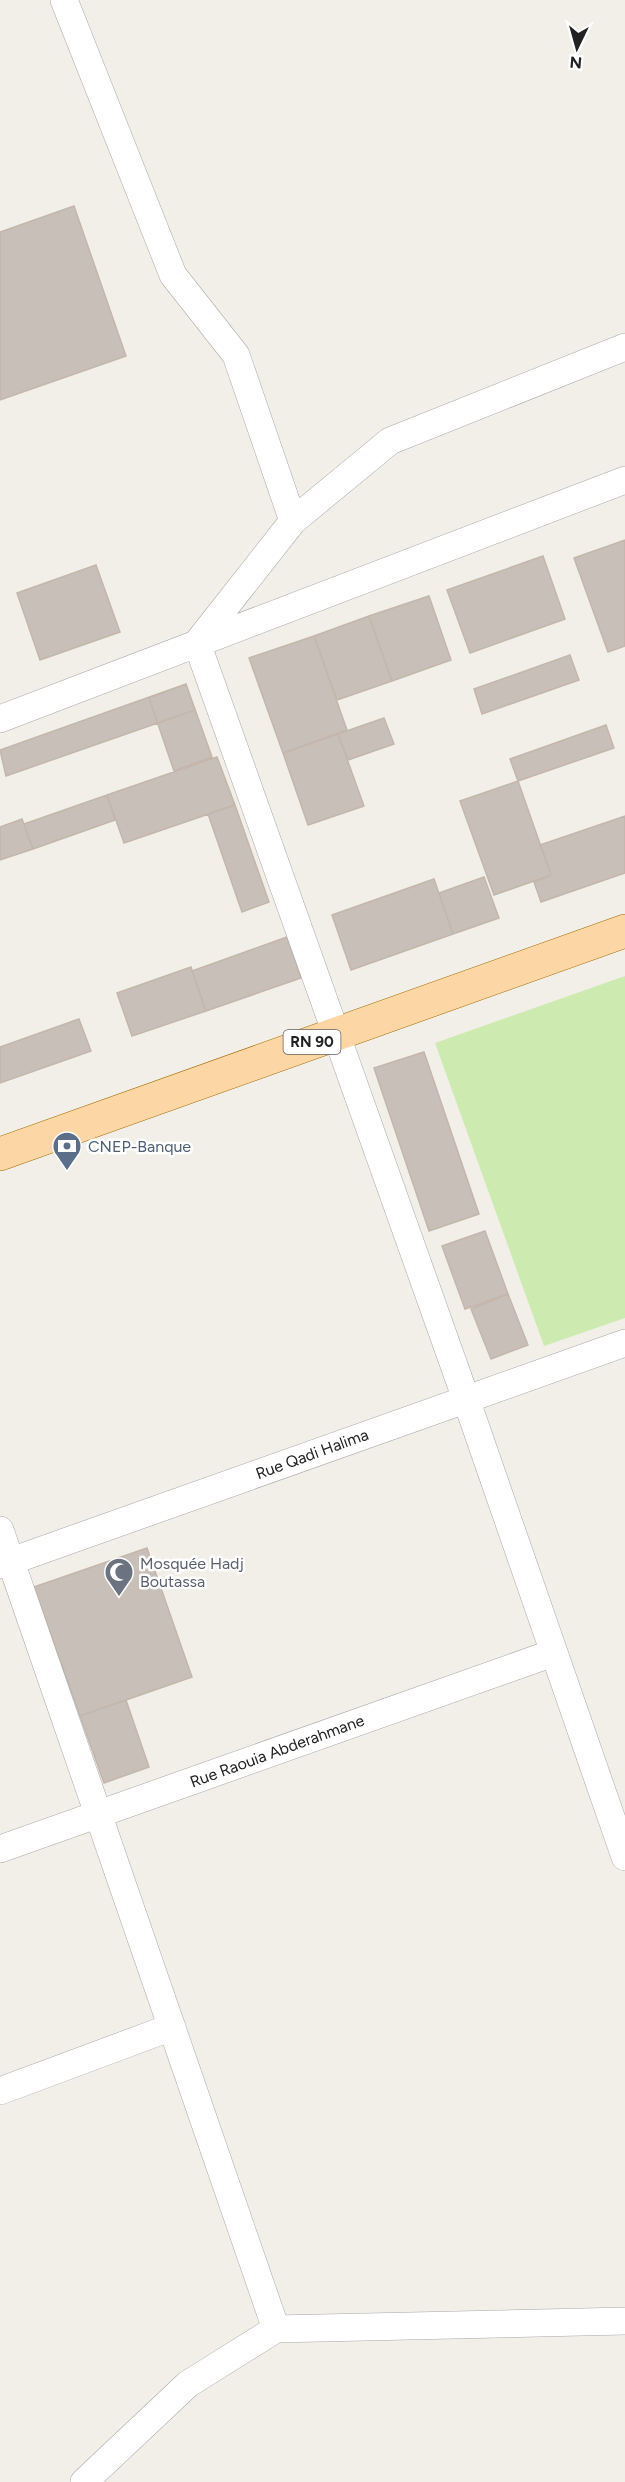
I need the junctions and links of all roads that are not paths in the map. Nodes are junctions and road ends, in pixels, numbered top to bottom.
1 (64, 0) edge
2 (625, 347) edge
3 (625, 480) edge
4 (293, 521) junction
5 (197, 643) junction
6 (0, 719) edge
7 (625, 932) edge
8 (335, 1034) junction
9 (0, 1154) edge
10 (625, 1342) edge
11 (466, 1399) junction
12 (0, 1530) edge
13 (5, 1564) edge
14 (553, 1653) junction
15 (98, 1814) junction
16 (0, 1849) edge
17 (624, 1850) edge
18 (172, 2027) junction
19 (0, 2091) edge
20 (625, 2321) edge
21 (276, 2329) junction
22 (84, 2482) edge

1 - 4 street
2 - 4 street
3 - 5 street
4 - 5 street
5 - 6 street
5 - 8 street
7 - 8 main road, RN 90
8 - 9 main road, RN 90
8 - 11 street
10 - 11 street, Rue Qadi Halima
11 - 13 street, Rue Qadi Halima
11 - 14 street
12 - 13 street
13 - 15 street
14 - 15 street, Rue Raouia Abderahmane
14 - 17 street
15 - 16 street, Rue Raouia Abderahmane
15 - 18 street
18 - 19 street
18 - 21 street
20 - 21 street
21 - 22 street

